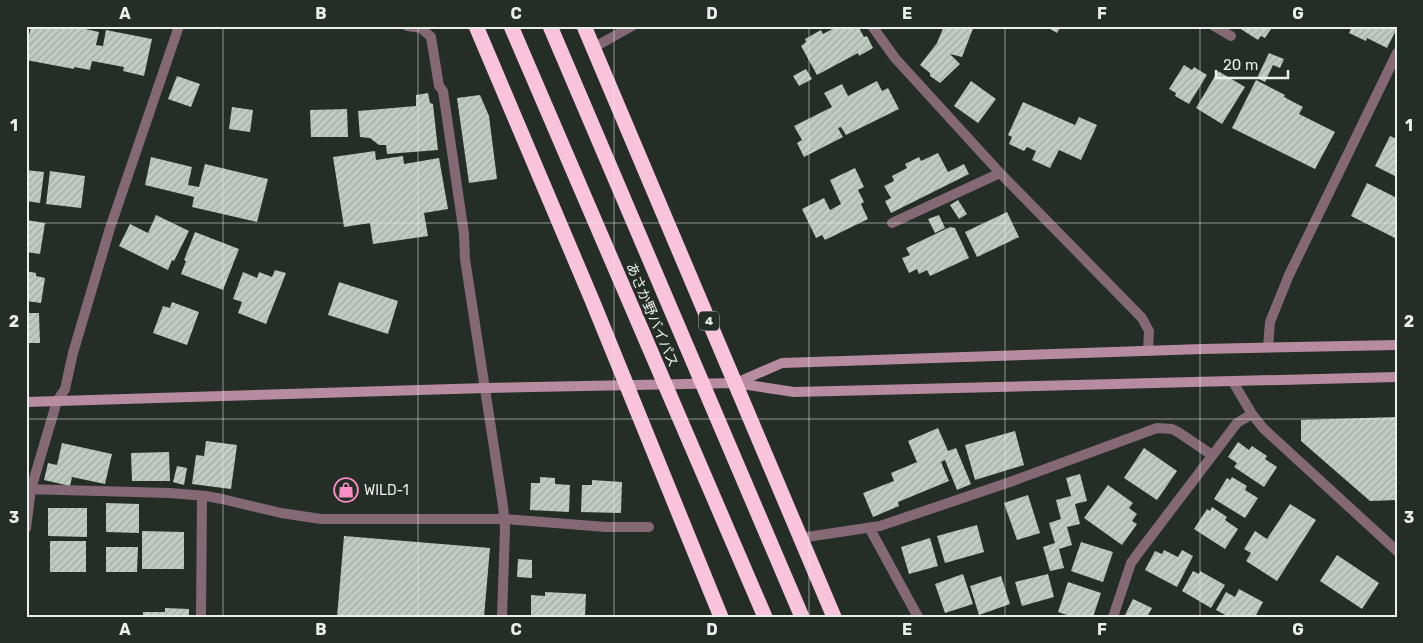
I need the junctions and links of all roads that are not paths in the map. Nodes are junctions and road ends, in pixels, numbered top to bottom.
1 (179, 26) edge
2 (407, 26) edge
3 (476, 26) edge
4 (511, 26) edge
5 (550, 26) edge
6 (584, 26) edge
7 (632, 26) edge
8 (872, 26) edge
9 (1214, 26) edge
10 (1231, 36) dead end
11 (593, 48) junction
12 (1397, 53) edge
13 (1000, 173) junction
14 (892, 223) dead end
15 (1397, 345) edge
16 (1268, 348) junction
17 (1148, 351) junction
18 (1397, 377) edge
19 (1233, 382) junction
20 (735, 383) junction
21 (626, 386) junction
22 (486, 388) junction
23 (58, 401) junction
24 (26, 402) edge
25 (1252, 414) junction
26 (1212, 455) junction
27 (29, 489) edge
28 (202, 496) junction
29 (504, 518) junction
30 (649, 527) dead end
31 (26, 528) edge
32 (870, 528) junction
33 (800, 538) junction
34 (1397, 550) edge
35 (201, 617) edge
36 (502, 617) edge
37 (721, 617) edge
38 (765, 617) edge
39 (802, 617) edge
40 (834, 617) edge
41 (918, 617) edge
42 (1113, 617) edge

1 - 23 street
2 - 22 street
3 - 21 highway
4 - 38 highway, あさか野バイパス
5 - 39 highway, あさか野バイパス / 4
6 - 11 highway, 4
7 - 11 street
8 - 13 street
9 - 10 street
11 - 20 highway, 4
12 - 16 street
13 - 14 street
13 - 17 street
15 - 16 street
16 - 17 street
17 - 20 street
18 - 19 street
19 - 20 street
19 - 25 street
20 - 21 street
20 - 33 highway, 4
21 - 22 street
21 - 37 highway
22 - 23 street
22 - 29 street
23 - 24 street
23 - 27 street
25 - 26 street
25 - 34 street
26 - 32 street
26 - 42 street
27 - 28 street
27 - 31 street
28 - 29 street
28 - 35 street
29 - 30 street
29 - 36 street
32 - 33 street
32 - 41 street
33 - 40 highway, 4

